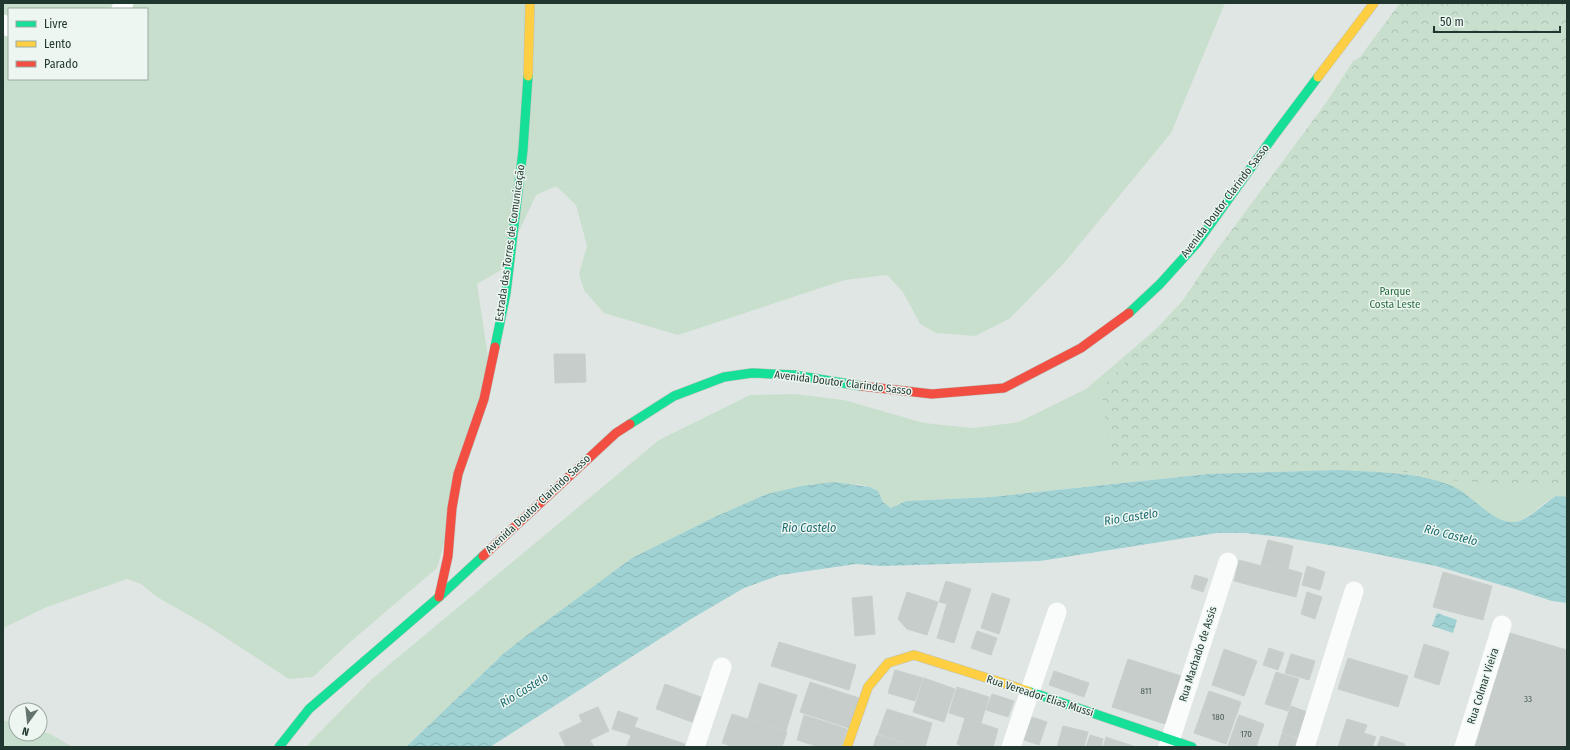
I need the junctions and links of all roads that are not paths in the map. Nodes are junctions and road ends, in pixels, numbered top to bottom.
1 (530, 3) edge
2 (1374, 3) edge
3 (1228, 562) dead end
4 (1354, 590) dead end
5 (439, 597) junction
6 (1057, 612) dead end
7 (1502, 625) dead end
8 (722, 667) dead end
9 (1030, 692) junction
10 (1169, 743) edge
11 (279, 747) edge
12 (695, 747) edge
13 (847, 747) edge
14 (1011, 747) edge
15 (1192, 747) edge
16 (1306, 747) edge
17 (1464, 747) edge

1 - 5 main road, Estrada das Torres de Comunicação
2 - 5 main road, Avenida Doutor Clarindo Sasso
3 - 10 street, Rua Machado de Assis
4 - 16 street
5 - 11 main road, Avenida Doutor Clarindo Sasso
6 - 9 street
7 - 17 street, Rua Colmar Vieira
8 - 12 street
9 - 10 main road, Rua Vereador Elias Mussi
9 - 13 main road, Rua Vereador Elias Mussi
9 - 14 street
10 - 15 main road, Rua Vereador Elias Mussi

